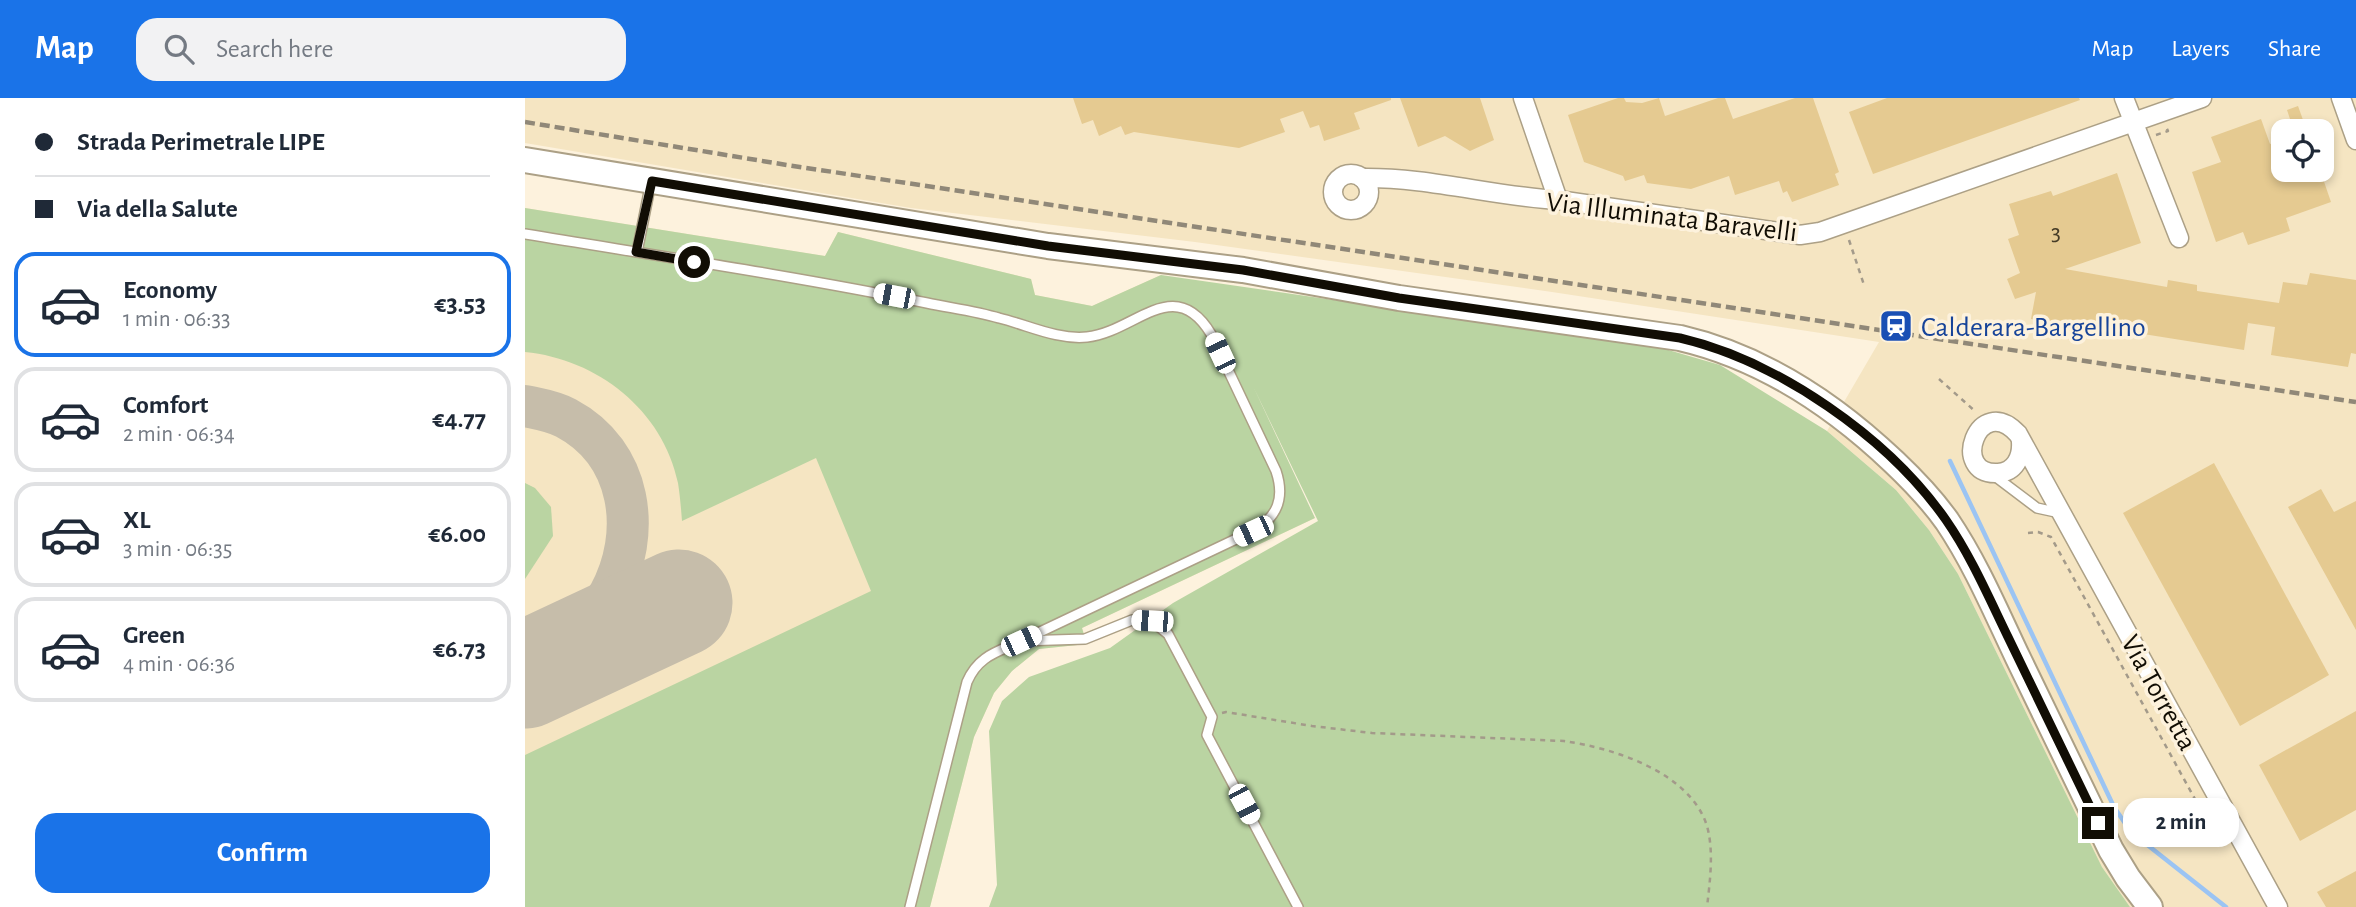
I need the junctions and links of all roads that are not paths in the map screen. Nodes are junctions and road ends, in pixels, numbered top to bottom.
1 (1523, 98) edge
2 (2124, 98) edge
3 (2202, 98) edge
4 (2341, 98) edge
5 (2133, 121) junction
6 (2356, 141) edge
7 (525, 160) edge
8 (1362, 178) dead end
9 (652, 181) junction
10 (1558, 200) junction
11 (525, 234) edge
12 (2179, 238) dead end
13 (636, 252) junction
14 (2021, 442) junction
15 (2011, 469) junction
16 (1990, 473) junction
17 (2043, 478) junction
18 (2062, 513) junction
19 (1021, 641) junction
20 (910, 907) edge
21 (1298, 907) edge
22 (2150, 907) edge
23 (2278, 907) edge

1 - 10 street
2 - 5 street
3 - 5 street, Via Illuminata Baravelli
4 - 6 street
5 - 10 street, Via Illuminata Baravelli
5 - 12 street
7 - 9 street
8 - 10 street, Via Illuminata Baravelli
9 - 13 lane
9 - 22 street
11 - 13 lane
13 - 19 lane
14 - 15 street
14 - 16 street, Via Torretta
14 - 17 street, Via Torretta
15 - 16 street
15 - 17 street
16 - 18 lane
17 - 18 street, Via Torretta
18 - 23 street, Via Torretta
19 - 20 lane
19 - 21 lane

